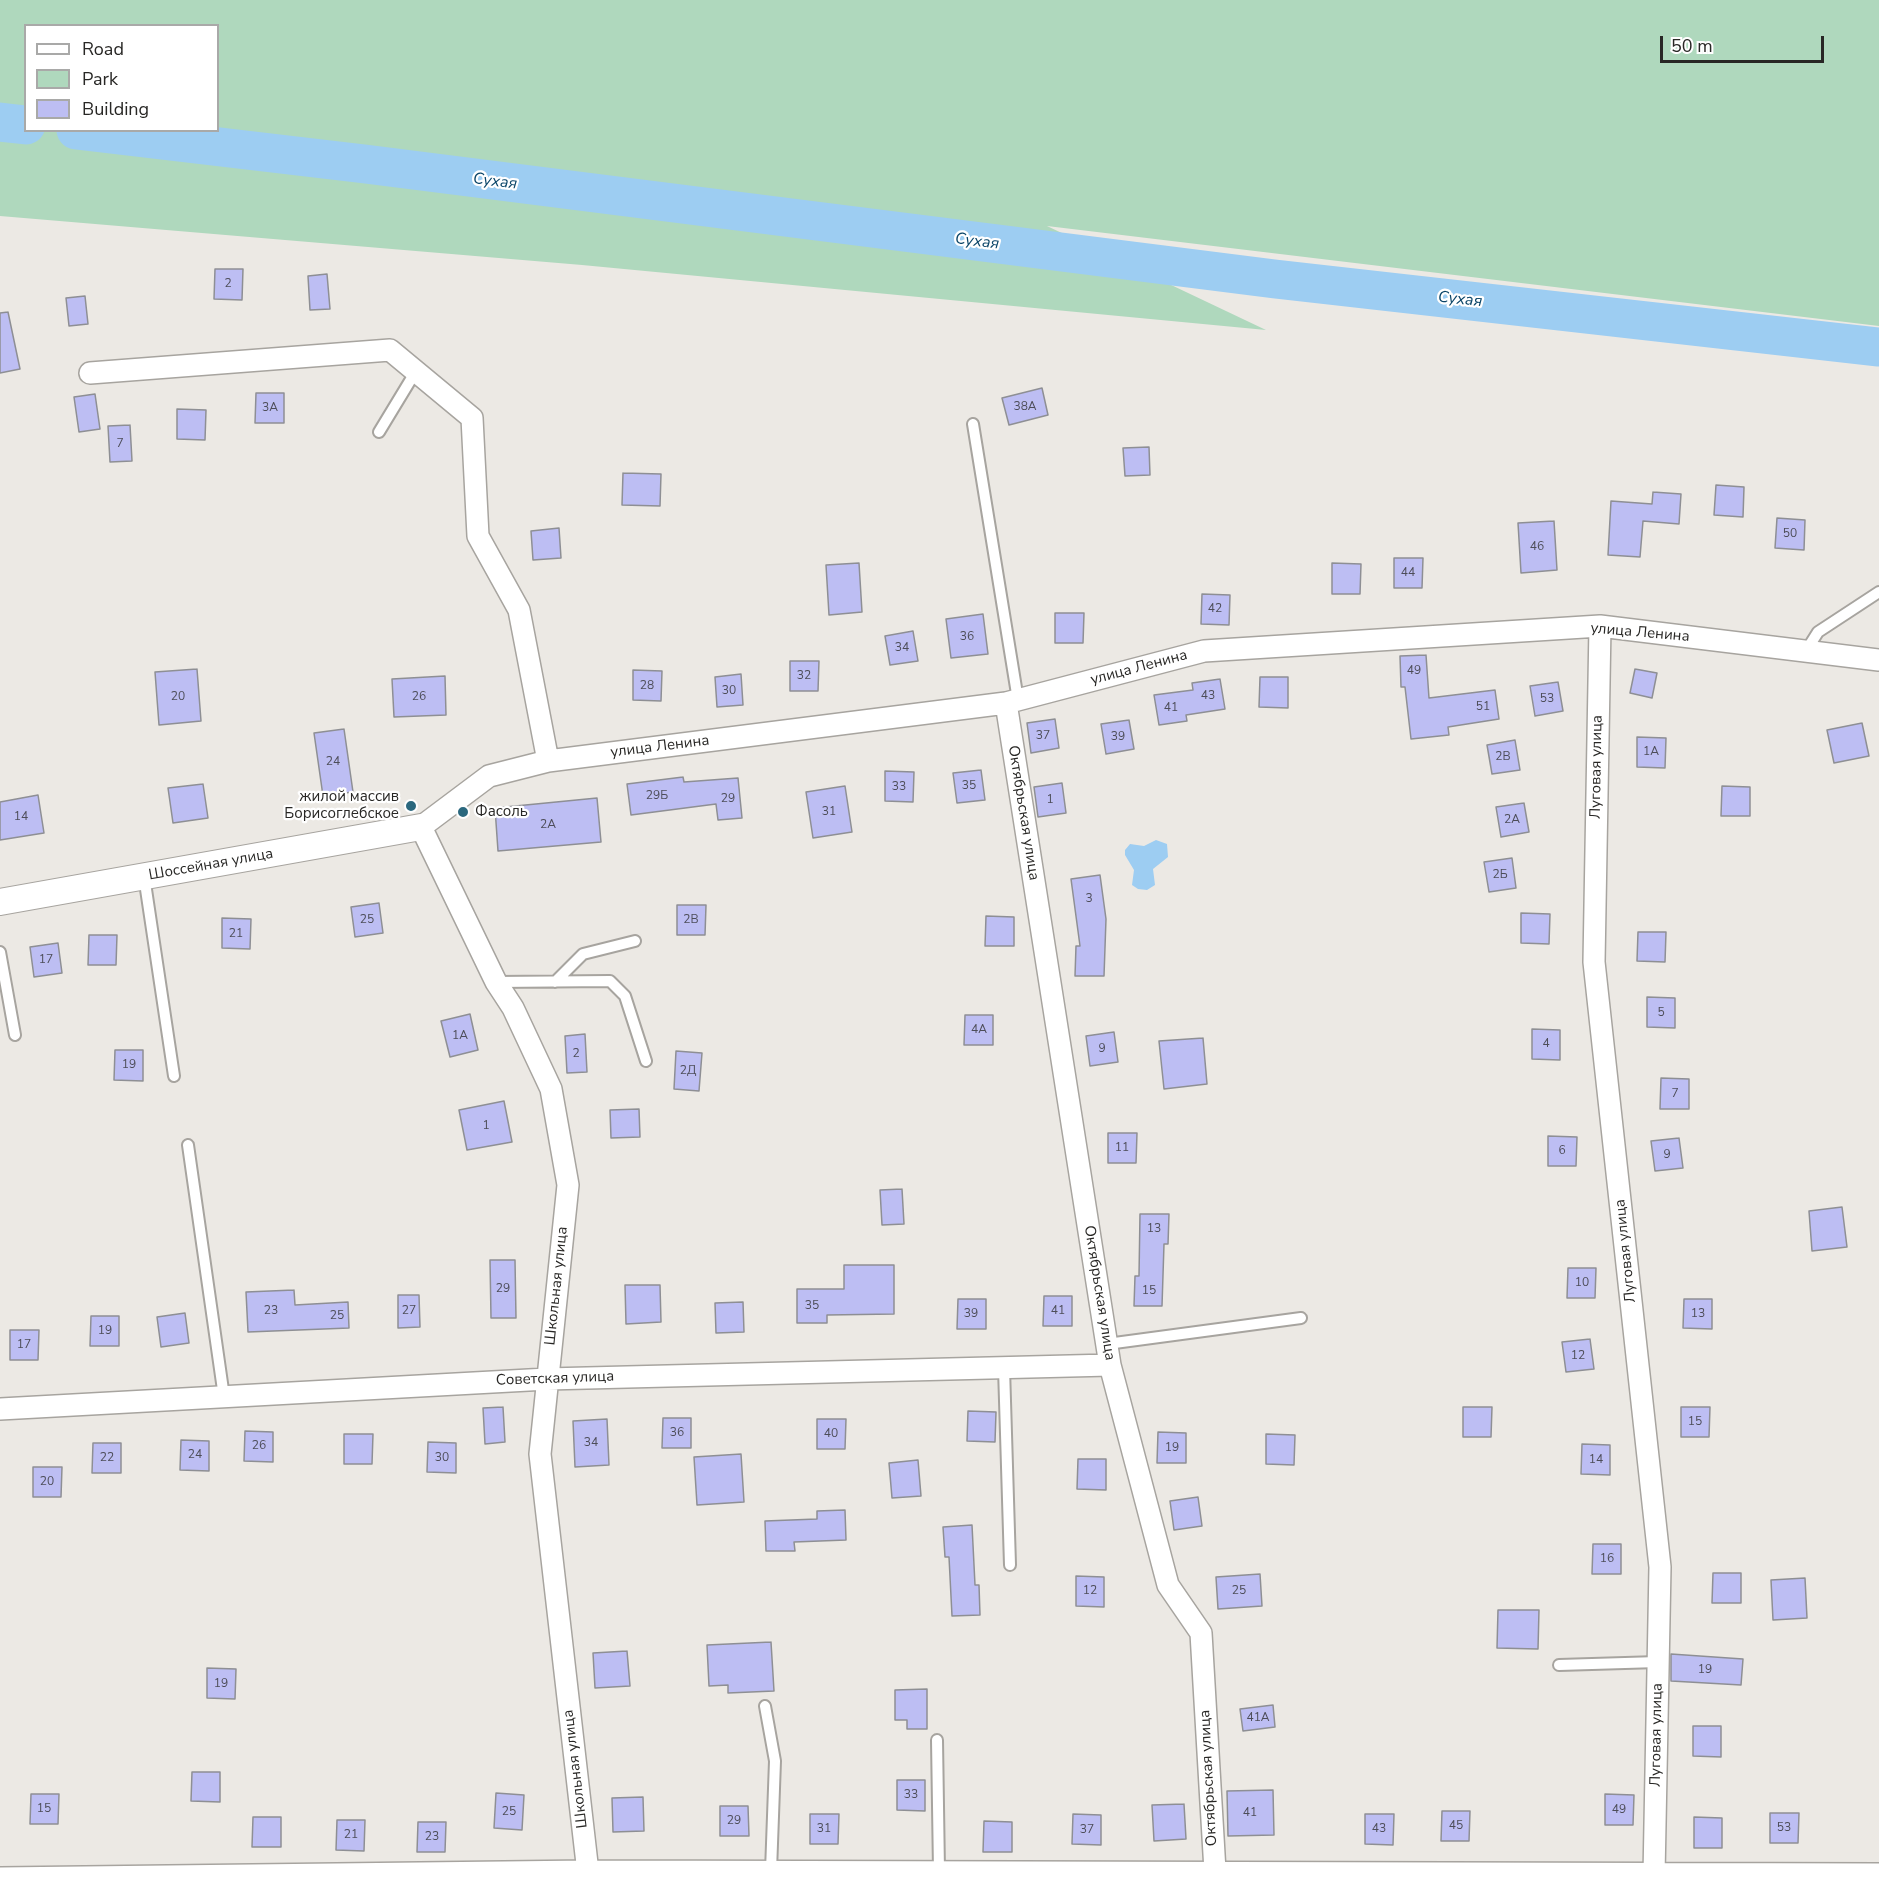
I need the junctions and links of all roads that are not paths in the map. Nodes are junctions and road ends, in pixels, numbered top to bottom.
1 (416, 371) junction
2 (90, 373) dead end
3 (972, 424) dead end
4 (379, 432) dead end
5 (1879, 592) edge
6 (1600, 626) junction
7 (1806, 651) junction
8 (1879, 660) edge
9 (1012, 702) junction
10 (548, 761) junction
11 (421, 827) junction
12 (144, 876) junction
13 (0, 902) edge
14 (635, 941) dead end
15 (0, 952) edge
16 (496, 982) junction
17 (555, 982) junction
18 (15, 1035) dead end
19 (646, 1061) dead end
20 (174, 1076) dead end
21 (188, 1145) dead end
22 (1301, 1318) dead end
23 (1107, 1344) junction
24 (1110, 1365) junction
25 (1004, 1368) junction
26 (547, 1378) junction
27 (224, 1397) junction
28 (0, 1409) edge
29 (1010, 1565) dead end
30 (1658, 1662) junction
31 (1558, 1665) dead end
32 (765, 1706) dead end
33 (937, 1740) dead end
34 (771, 1871) junction
35 (939, 1871) junction
36 (1215, 1871) junction
37 (1879, 1874) edge
38 (1654, 1875) junction
39 (475, 1876) edge
40 (588, 1876) edge
41 (0, 1878) edge

1 - 2 street
1 - 4 lane
1 - 10 street
3 - 9 lane
5 - 7 lane
6 - 7 street, улица Ленина
6 - 9 street, улица Ленина
6 - 30 street, Луговая улица
7 - 8 street, улица Ленина
9 - 10 street, улица Ленина
9 - 23 street, Октябрьская улица
10 - 11 street, улица Ленина
11 - 12 street, Шоссейная улица
11 - 16 street, Школьная улица
12 - 13 street, Шоссейная улица
12 - 20 lane
14 - 17 lane
15 - 18 lane
16 - 17 lane
16 - 26 street, Школьная улица
17 - 19 lane
21 - 27 lane
22 - 23 lane
23 - 24 street, Октябрьская улица
24 - 25 street, Советская улица
24 - 36 street, Октябрьская улица
25 - 26 street, Советская улица
25 - 29 lane
26 - 27 street, Советская улица
26 - 40 street, Школьная улица
27 - 28 street, Советская улица
30 - 31 lane
30 - 38 street, Луговая улица
32 - 34 lane
33 - 35 lane
34 - 35 street
34 - 40 street
35 - 36 street
36 - 38 street
37 - 38 street
39 - 40 street
39 - 41 street

